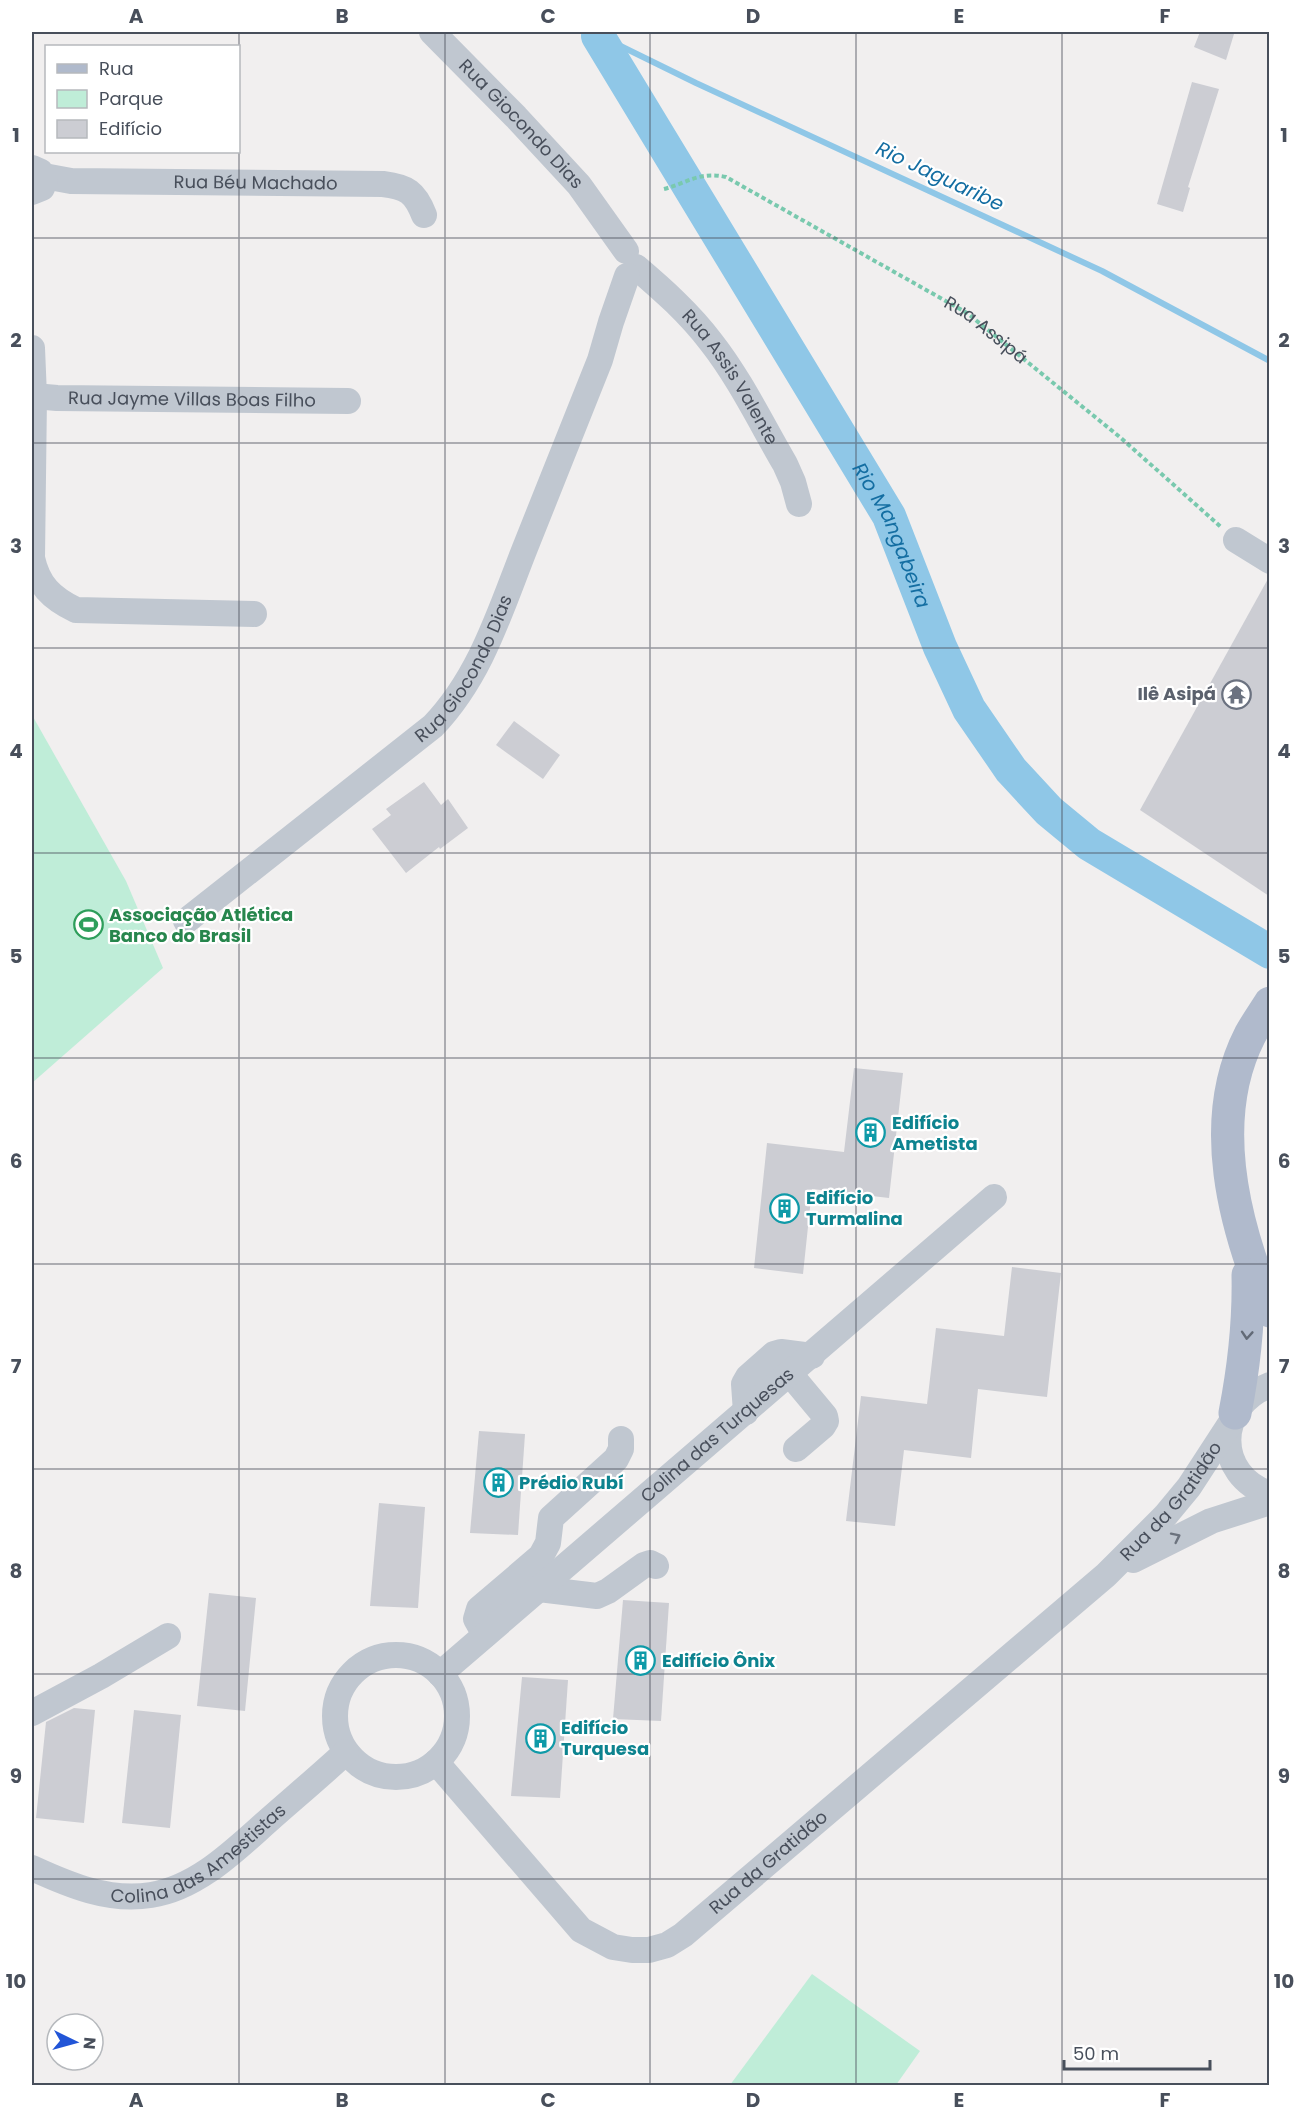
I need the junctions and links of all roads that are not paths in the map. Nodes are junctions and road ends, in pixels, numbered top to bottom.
1 (432, 32) edge
2 (36, 181) edge
3 (424, 215) dead end
4 (623, 265) junction
5 (32, 348) edge
6 (348, 401) dead end
7 (33, 411) edge
8 (799, 504) dead end
9 (1236, 540) road end
10 (1269, 561) edge
11 (254, 614) dead end
12 (186, 921) dead end
13 (1269, 1003) edge
14 (994, 1197) dead end
15 (1248, 1255) junction
16 (1269, 1311) edge
17 (812, 1356) junction
18 (790, 1374) junction
19 (1269, 1385) edge
20 (746, 1412) junction
21 (1232, 1418) junction
22 (621, 1439) dead end
23 (796, 1449) dead end
24 (1269, 1494) edge
25 (1269, 1502) edge
26 (656, 1566) dead end
27 (1106, 1575) junction
28 (532, 1585) junction
29 (168, 1636) dead end
30 (440, 1674) junction
31 (32, 1713) edge
32 (346, 1752) junction
33 (436, 1762) junction
34 (32, 1868) edge

1 - 4 street, Rua Giocondo Dias
2 - 3 street, Rua Béu Machado
4 - 8 street, Rua Assis Valente
4 - 12 street, Rua Giocondo Dias
5 - 7 street
6 - 7 street, Rua Jayme Villas Boas Filho
7 - 11 street
9 - 10 street
13 - 15 main road, Rua da Gratidão
14 - 17 street, Colina das Turquesas
15 - 16 main road, Rua da Gratidão
15 -> 21 main road, Rua da Gratidão
17 - 18 street, Colina das Turquesas
17 - 20 street
18 - 20 street, Colina das Turquesas
18 - 23 street
19 - 21 street
20 - 28 street, Colina das Turquesas
21 - 24 street
21 - 27 street, Rua da Gratidão
22 - 28 street
27 -> 25 street, Rua da Gratidão
26 - 28 street
27 - 33 street, Rua da Gratidão
28 - 30 street, Colina das Turquesas
29 - 31 street
30 - 32 street
30 - 33 street
32 - 33 street
32 - 34 street, Colina das Amestistas

